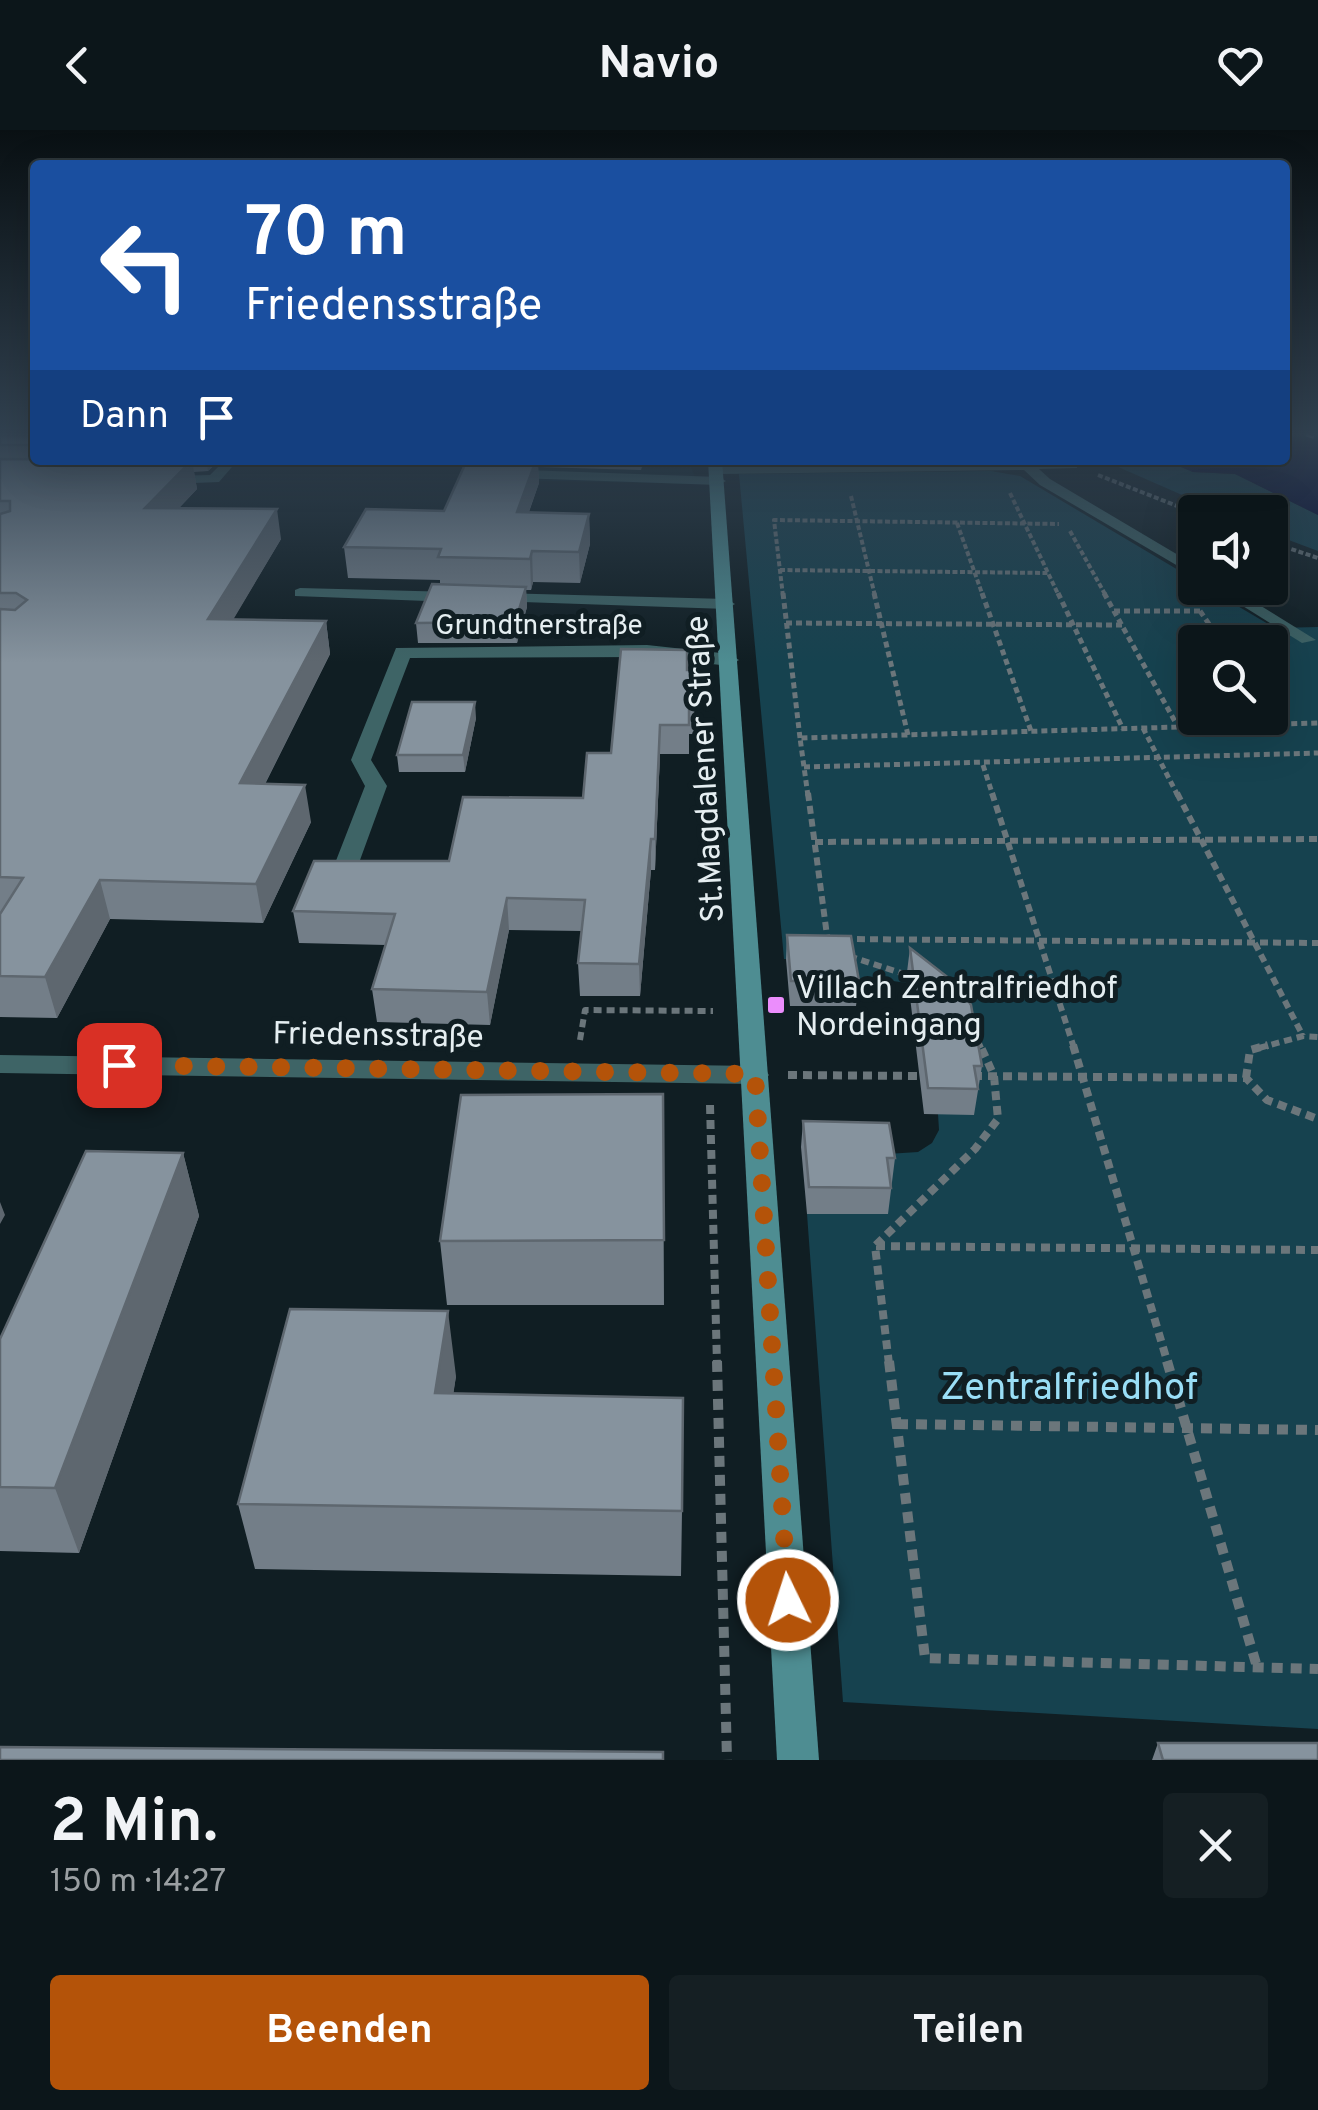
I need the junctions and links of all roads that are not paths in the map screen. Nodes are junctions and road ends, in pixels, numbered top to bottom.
1 (721, 511) edge
2 (1094, 511) edge
3 (1178, 561) edge
4 (300, 593) dead end
5 (727, 604) junction
6 (1250, 605) edge
7 (1308, 640) dead end
8 (730, 660) junction
9 (344, 871) edge
10 (0, 1064) edge
11 (755, 1074) junction
12 (798, 1760) edge

1 - 5 street, St.Magdalener Straße
2 - 3 lane
4 - 5 lane
5 - 8 street, St.Magdalener Straße
6 - 7 lane
8 - 9 street, Grundtnerstraße
8 - 11 street, St.Magdalener Straße
10 - 11 street, Friedensstraße
11 - 12 street, St.Magdalener Straße

